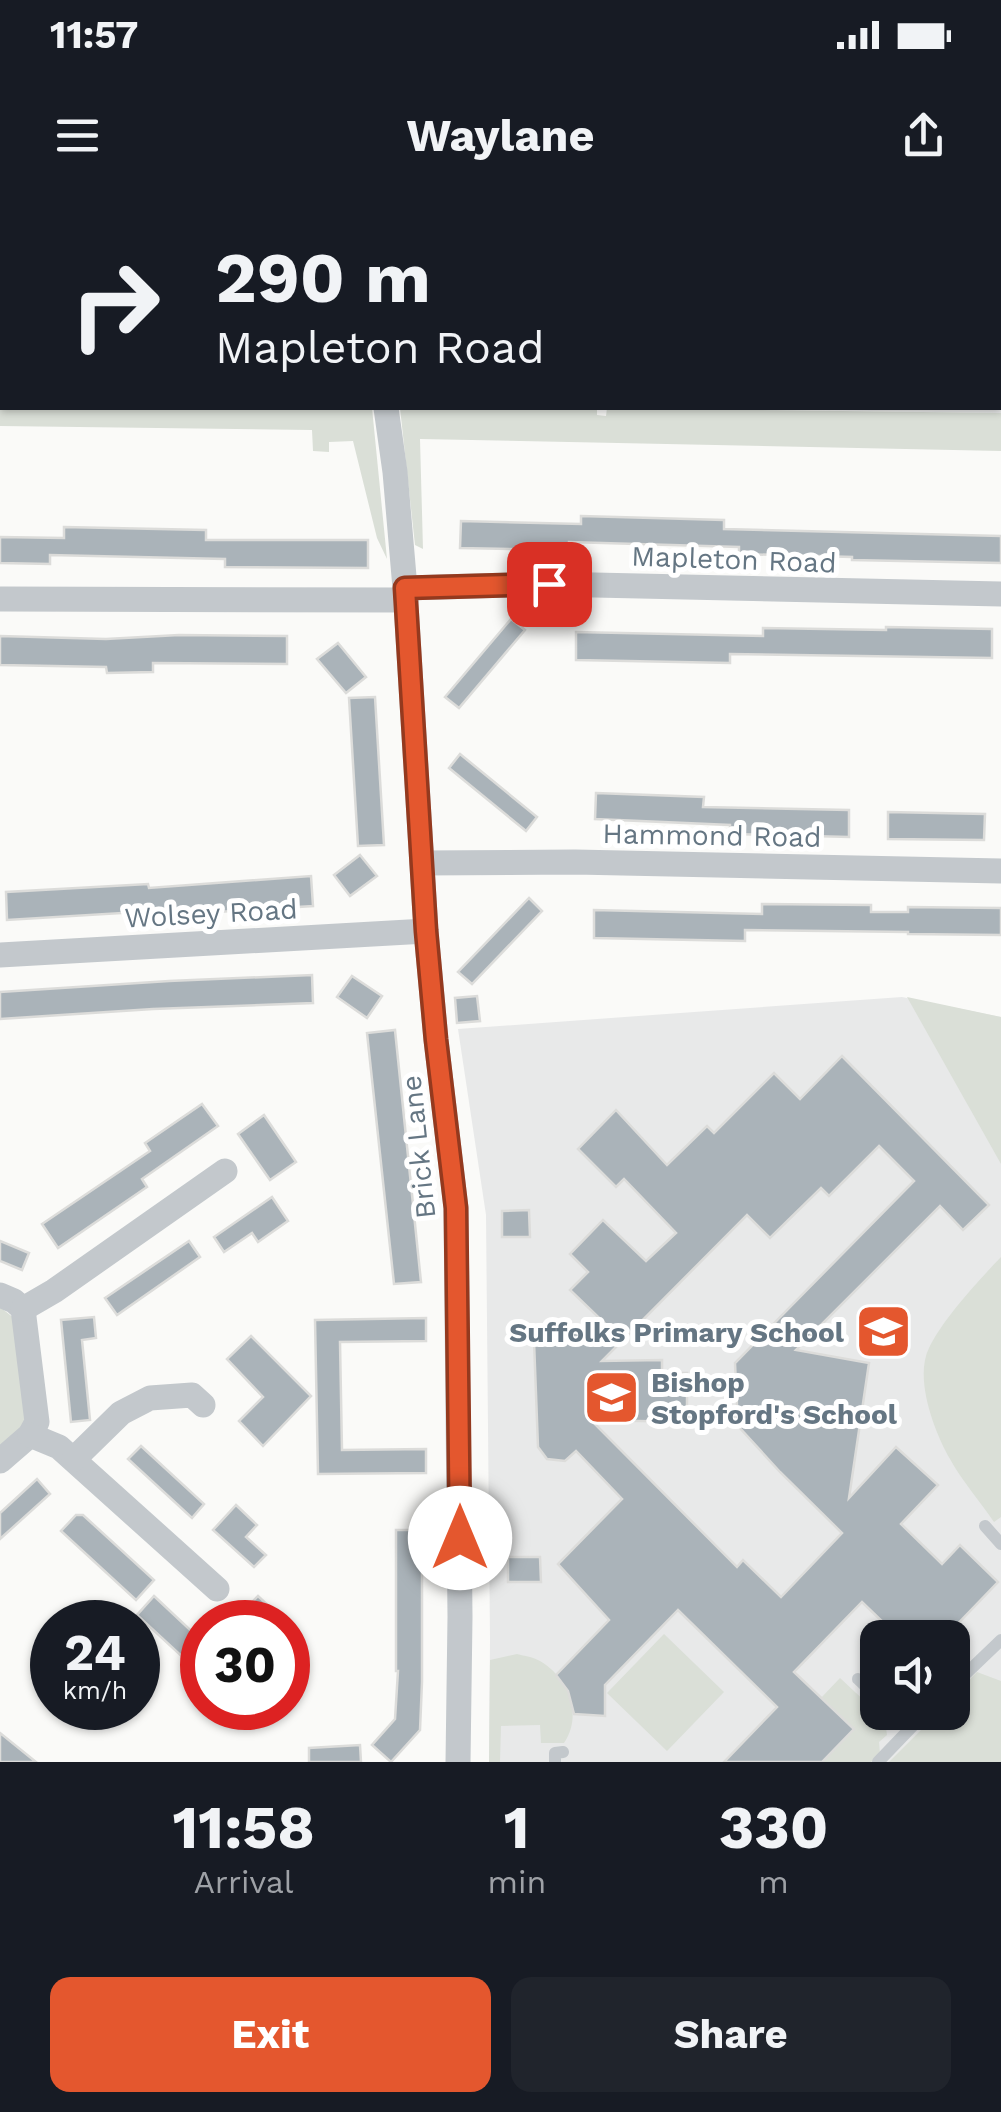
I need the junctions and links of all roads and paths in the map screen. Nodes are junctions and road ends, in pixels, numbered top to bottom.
1 (386, 410) edge
2 (406, 594) junction
3 (1001, 594) edge
4 (0, 598) edge
5 (422, 863) junction
6 (1001, 871) edge
7 (426, 931) junction
8 (0, 955) edge
9 (225, 1171) dead end
10 (0, 1296) edge
11 (23, 1309) junction
12 (203, 1405) dead end
13 (30, 1435) junction
14 (74, 1458) junction
15 (0, 1460) edge
16 (985, 1526) dead end
17 (1001, 1544) edge
18 (217, 1589) dead end
19 (1001, 1640) edge
20 (970, 1670) edge
21 (908, 1730) edge
22 (456, 1759) edge
23 (878, 1762) edge

1 - 2 street, Brick Lane
2 - 3 street, Mapleton Road
2 - 4 street, Mapleton Road
2 - 5 street, Brick Lane
5 - 6 street, Hammond Road
5 - 7 street, Brick Lane
7 - 8 street, Wolsey Road
7 - 22 street, Brick Lane
9 - 11 street
10 - 11 street
11 - 13 street
12 - 14 street
13 - 14 street
13 - 15 street
14 - 18 street
16 - 17 lane
19 - 20 lane
21 - 23 lane

